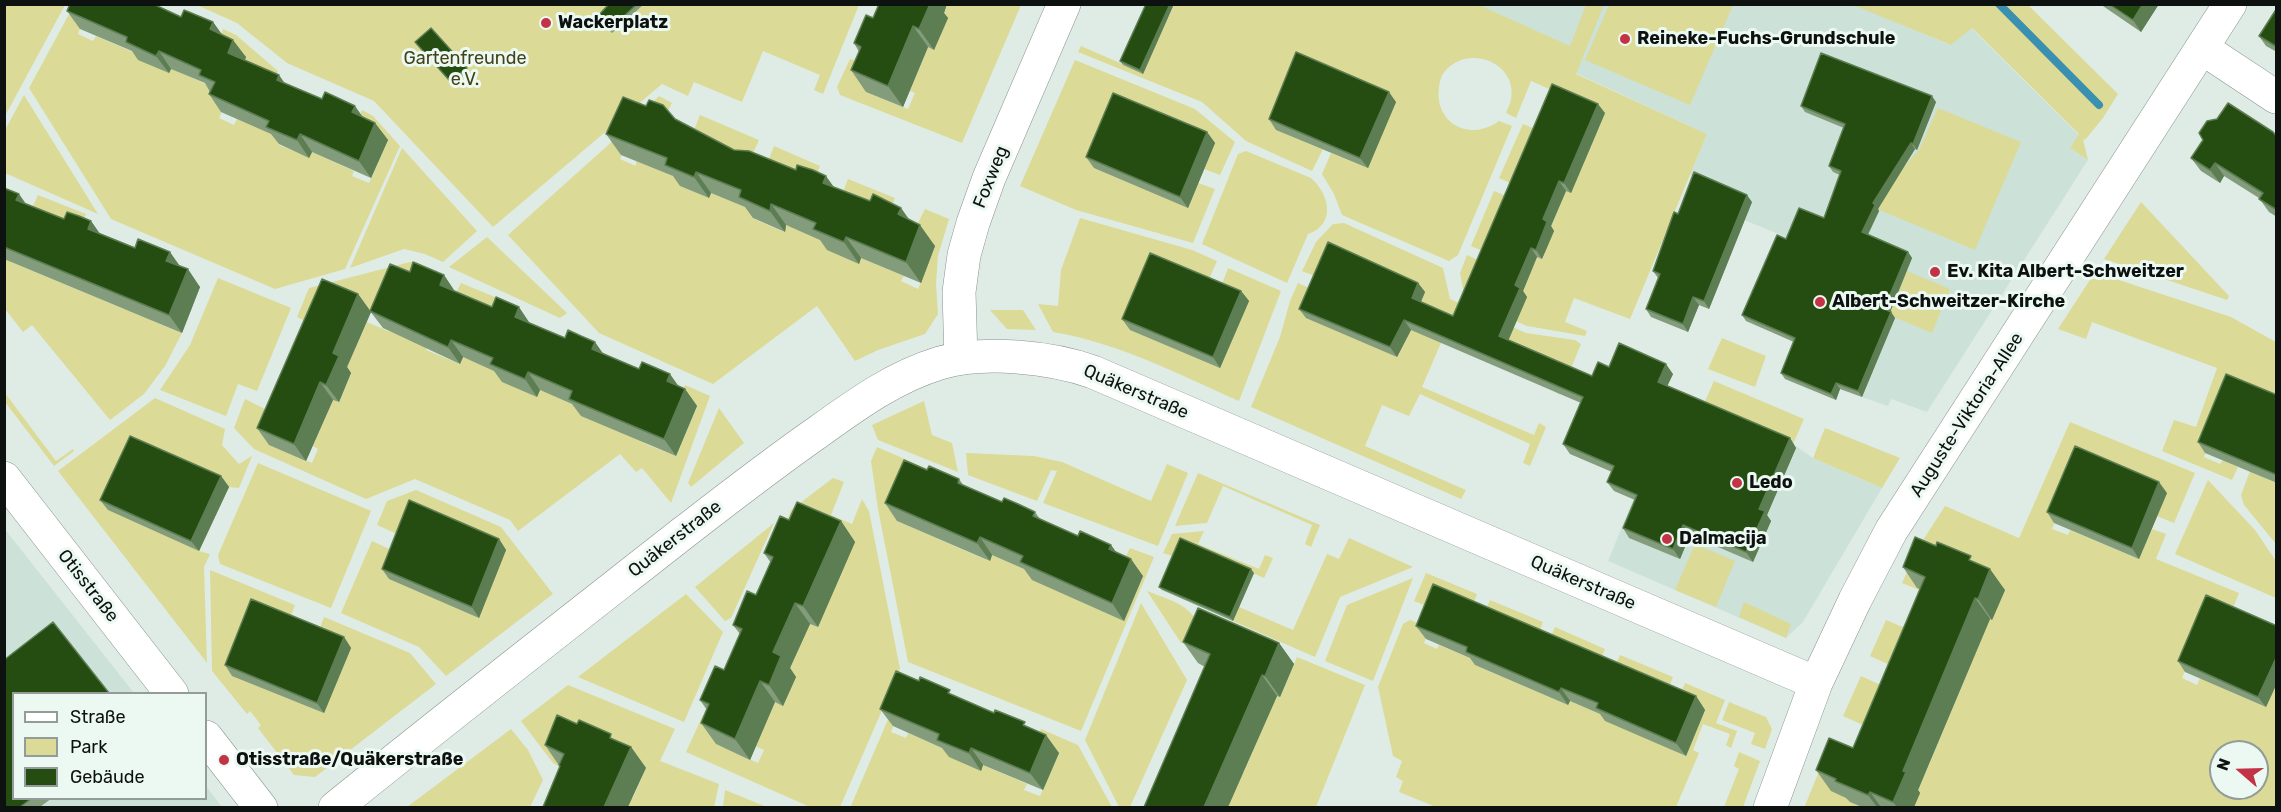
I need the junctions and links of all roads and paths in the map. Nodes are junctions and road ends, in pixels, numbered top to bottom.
1 (1064, 4) edge
2 (2230, 4) edge
3 (2202, 48) junction
4 (2277, 97) edge
5 (961, 358) junction
6 (4, 478) edge
7 (1816, 683) junction
8 (171, 692) edge
9 (207, 738) edge
10 (261, 807) edge
11 (335, 807) edge
12 (1770, 807) edge

1 - 5 street, Foxweg
2 - 3 street, Auguste-Viktoria-Allee
3 - 4 street
3 - 7 street, Auguste-Viktoria-Allee
5 - 7 street, Quäkerstraße
5 - 11 street, Quäkerstraße
6 - 8 street, Otisstraße
7 - 12 street, Auguste-Viktoria-Allee
9 - 10 street

